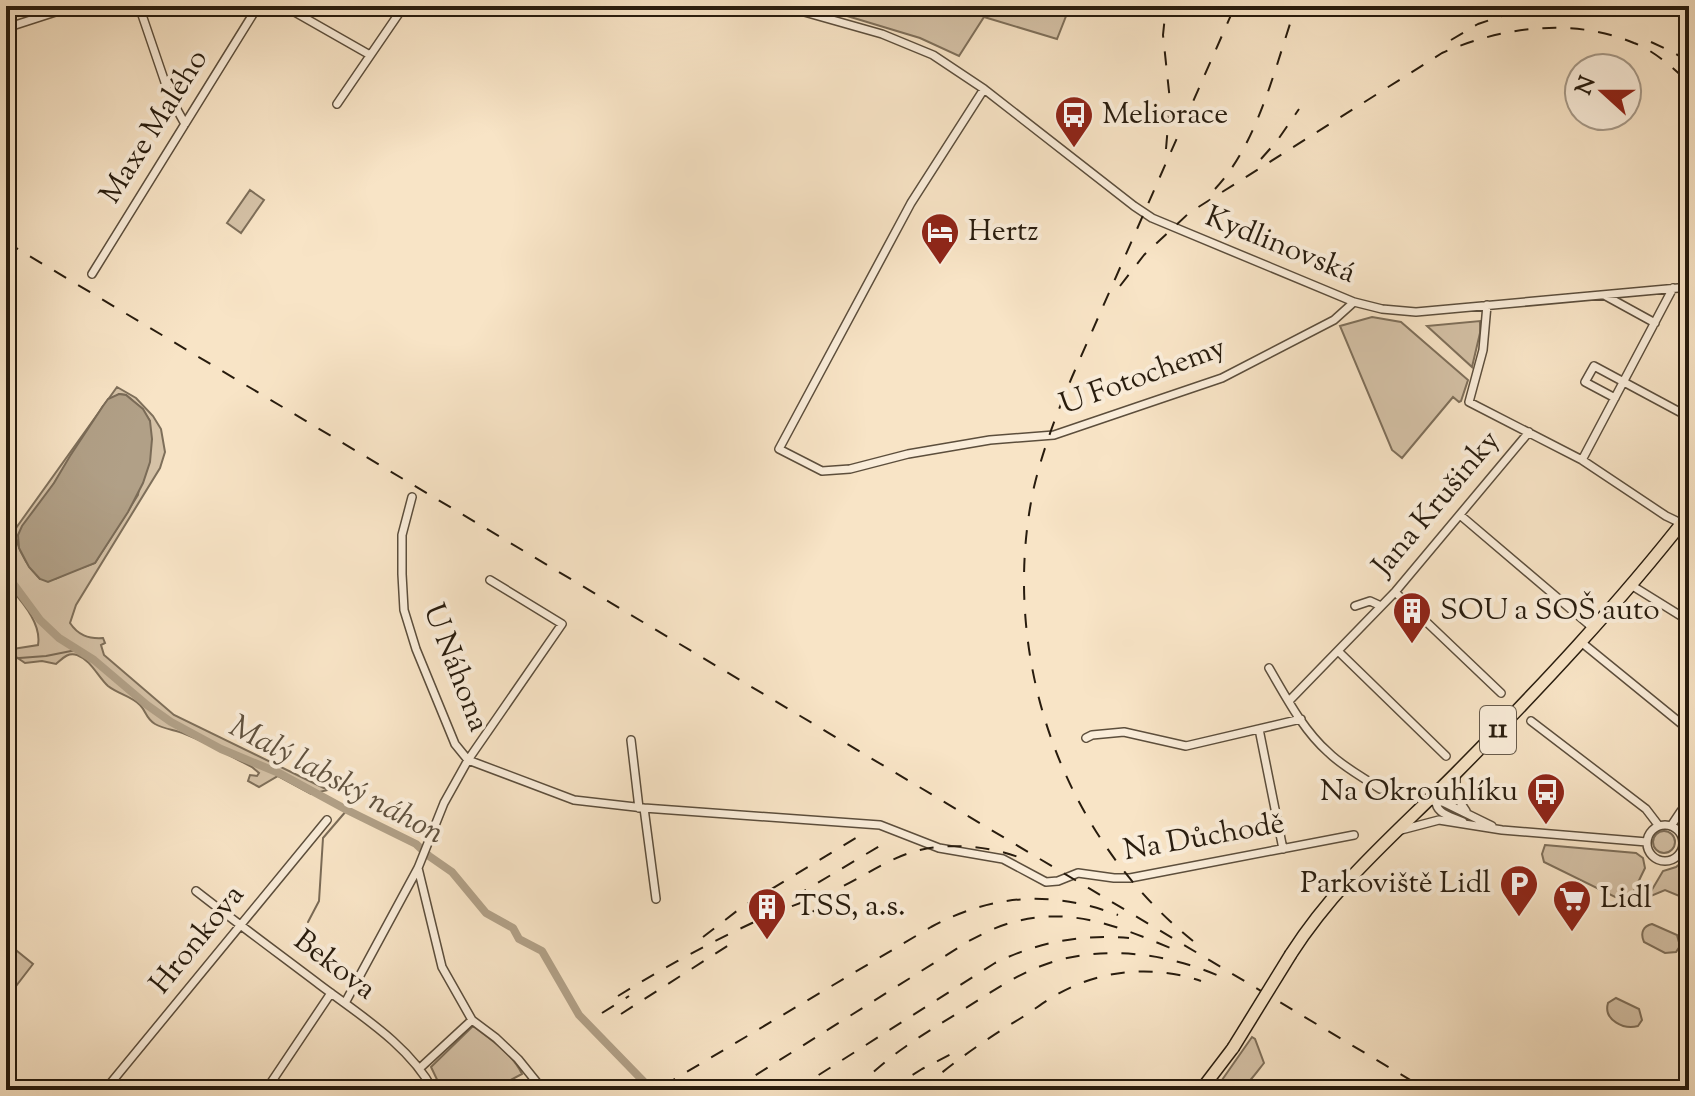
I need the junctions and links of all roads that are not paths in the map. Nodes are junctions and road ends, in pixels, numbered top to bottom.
1 (74, 6) edge
2 (139, 6) edge
3 (258, 6) edge
4 (284, 6) edge
5 (404, 6) edge
6 (783, 6) edge
7 (806, 6) edge
8 (818, 16) junction
9 (6, 28) edge
10 (370, 55) junction
11 (984, 89) junction
12 (337, 104) dead end
13 (185, 124) junction
14 (92, 274) dead end
15 (1689, 287) edge
16 (1673, 288) junction
17 (1603, 294) junction
18 (1354, 302) junction
19 (1487, 305) junction
20 (1655, 323) junction
21 (1624, 381) junction
22 (1615, 398) junction
23 (1689, 417) edge
24 (1529, 432) junction
25 (1582, 460) junction
26 (412, 497) dead end
27 (1460, 515) junction
28 (1686, 521) edge
29 (490, 580) dead end
30 (1631, 585) junction
31 (1395, 592) junction
32 (1355, 606) dead end
33 (1381, 606) junction
34 (1689, 621) edge
35 (1593, 628) junction
36 (1581, 642) junction
37 (1338, 651) junction
38 (1269, 668) dead end
39 (1501, 693) dead end
40 (1289, 701) junction
41 (1301, 719) junction
42 (1531, 721) dead end
43 (1259, 729) junction
44 (1689, 730) edge
45 (1086, 738) dead end
46 (631, 740) dead end
47 (1446, 756) dead end
48 (468, 760) junction
49 (1456, 773) junction
50 (1380, 789) dead end
51 (1437, 796) junction
52 (1689, 804) edge
53 (641, 808) junction
54 (1470, 815) junction
55 (327, 820) dead end
56 (1472, 826) junction
57 (1659, 826) junction
58 (1671, 826) junction
59 (1502, 830) junction
60 (1395, 831) junction
61 (1354, 835) dead end
62 (1685, 839) edge
63 (1647, 842) junction
64 (1283, 849) junction
65 (1689, 851) edge
66 (1679, 853) junction
67 (418, 868) junction
68 (196, 891) dead end
69 (656, 899) dead end
70 (241, 926) junction
71 (331, 993) junction
72 (345, 1003) junction
73 (472, 1020) junction
74 (420, 1068) junction
75 (105, 1090) edge
76 (266, 1090) edge
77 (433, 1090) edge
78 (543, 1090) edge
79 (1201, 1090) edge

1 - 9 street
2 - 13 street
3 - 13 street, Maxe Malého
4 - 10 street
5 - 10 street
6 - 8 street, Kydlinovská
7 - 8 street
8 - 11 street, Kydlinovská
10 - 12 street
11 - 18 street, Kydlinovská
11 - 18 street, U Fotochemy
13 - 14 street, Maxe Malého
15 - 16 street, Kydlinovská
16 - 17 street, Kydlinovská
16 - 20 street
17 - 19 street, Kydlinovská
17 - 20 street
18 - 19 street, Kydlinovská
19 - 24 street
20 - 21 street
21 - 22 street
21 - 22 street
21 - 23 street
22 - 25 street
24 - 25 street
24 - 27 street, Jana Krušinky
25 - 28 street
26 - 48 street, U Náhona
27 - 31 street, Jana Krušinky
27 - 35 street
28 - 30 main road, 11
29 - 48 street, U Náhona
30 - 34 street
30 - 35 main road, 11
31 - 33 street, Jana Krušinky
31 - 39 street
32 - 33 street, Jana Krušinky
33 - 37 street, Jana Krušinky
35 - 36 main road, 11
36 - 44 street
36 - 49 main road, 11
37 - 40 street, Jana Krušinky
37 - 47 street
38 - 40 street
40 - 41 street
41 - 43 street
41 - 50 street
42 - 57 street
43 - 45 street
43 - 64 street
46 - 53 street
48 - 53 street, Na Důchodě
48 - 67 street, U Náhona
49 - 51 main road, 11
49 - 54 street
51 - 54 street
51 - 56 street
51 - 60 main road, 11
52 - 58 street
53 - 64 street, Na Důchodě
53 - 69 street
54 - 59 street
55 - 70 street, Hronkova
56 - 59 street
56 - 60 street
57 - 58 street
57 - 63 street
58 - 62 street
59 - 63 street
60 - 79 main road, 11, bridge
61 - 64 street, Na Důchodě
62 - 66 street
63 - 66 street
65 - 66 street
67 - 72 street, U Náhona
67 - 73 street
68 - 70 street, Bekova
70 - 71 street, Bekova
70 - 75 street, Hronkova
71 - 72 street, Bekova
71 - 76 street
72 - 74 street, Bekova
73 - 74 street
73 - 78 street
74 - 77 street, Bekova

